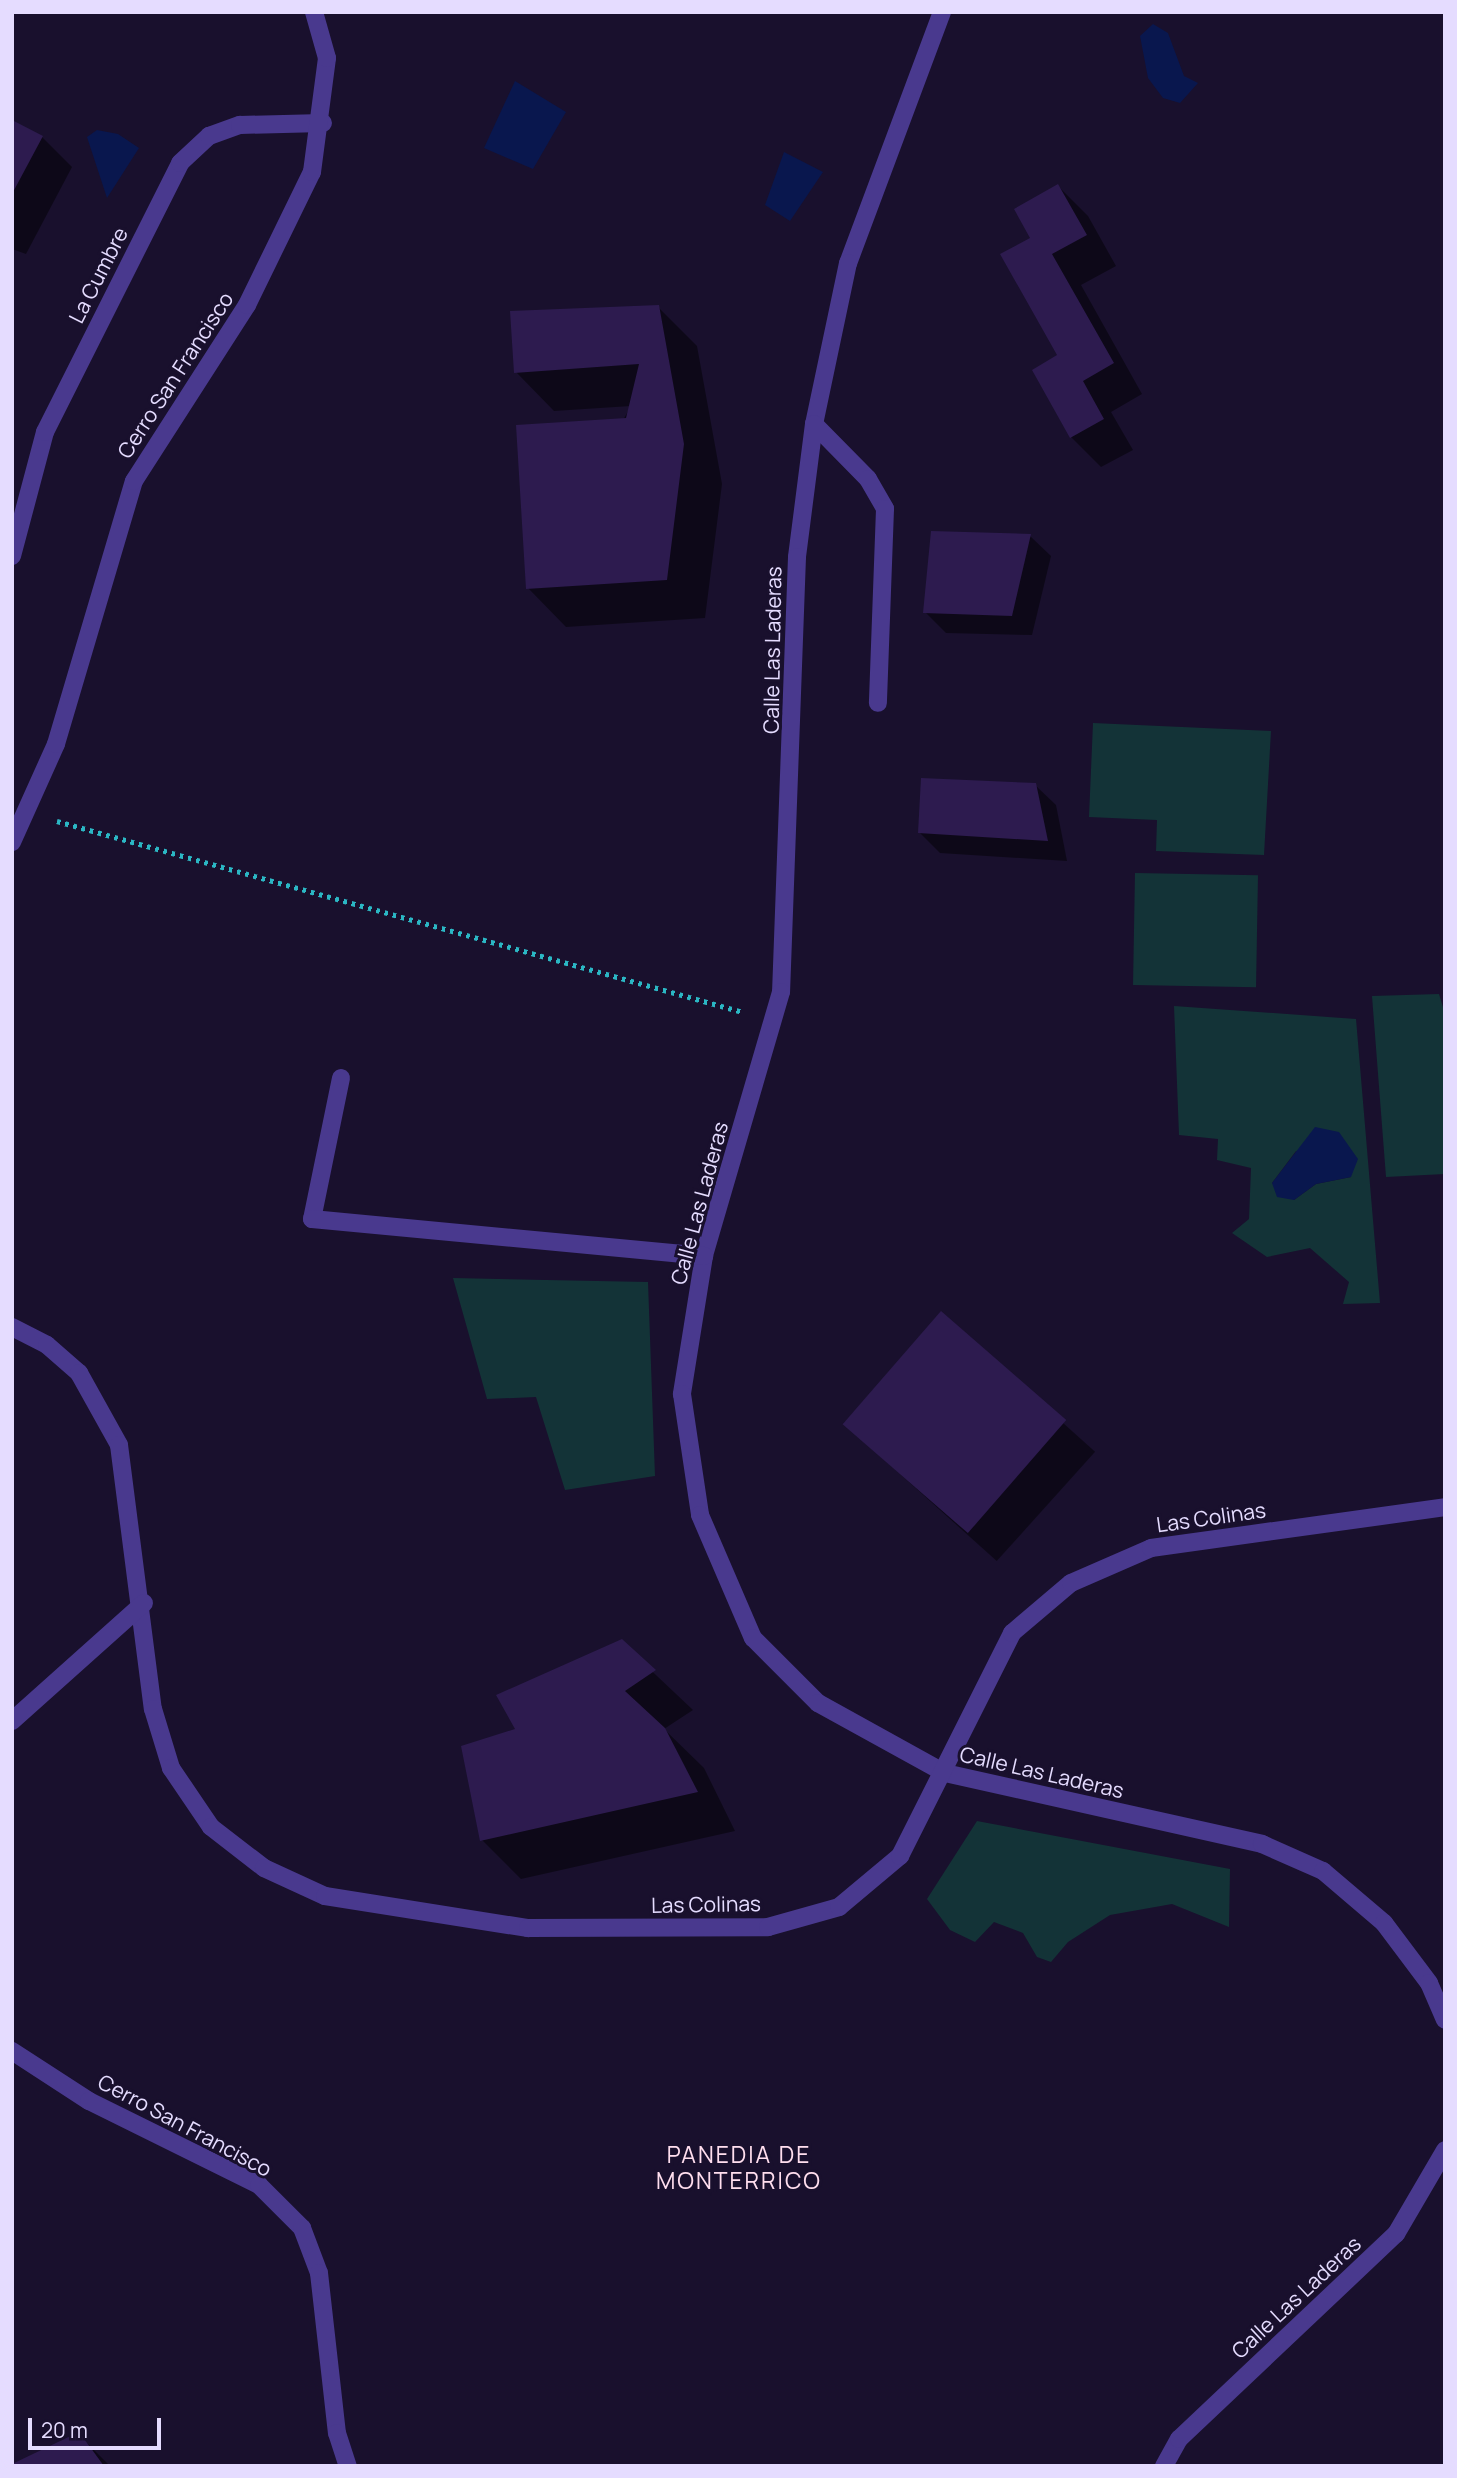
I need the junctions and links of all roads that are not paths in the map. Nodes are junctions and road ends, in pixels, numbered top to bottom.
1 (314, 12) edge
2 (942, 12) edge
3 (323, 123) junction
4 (814, 424) junction
5 (12, 556) edge
6 (878, 703) dead end
7 (12, 842) edge
8 (341, 1078) dead end
9 (704, 1256) junction
10 (12, 1327) edge
11 (1445, 1507) edge
12 (144, 1603) junction
13 (12, 1721) edge
14 (944, 1773) junction
15 (1445, 2020) edge
16 (12, 2051) edge
17 (1445, 2150) edge
18 (348, 2466) edge
19 (1164, 2466) edge

1 - 3 street, Cerro San Francisco
2 - 4 street, Calle Las Laderas
3 - 5 street, La Cumbre
3 - 7 street, Cerro San Francisco
4 - 6 street
4 - 9 street, Calle Las Laderas
8 - 9 street
9 - 14 street, Calle Las Laderas
10 - 12 street
11 - 14 street, Las Colinas
12 - 13 street
12 - 14 street, Las Colinas
14 - 15 street, Calle Las Laderas
16 - 18 street, Cerro San Francisco
17 - 19 street, Calle Las Laderas

